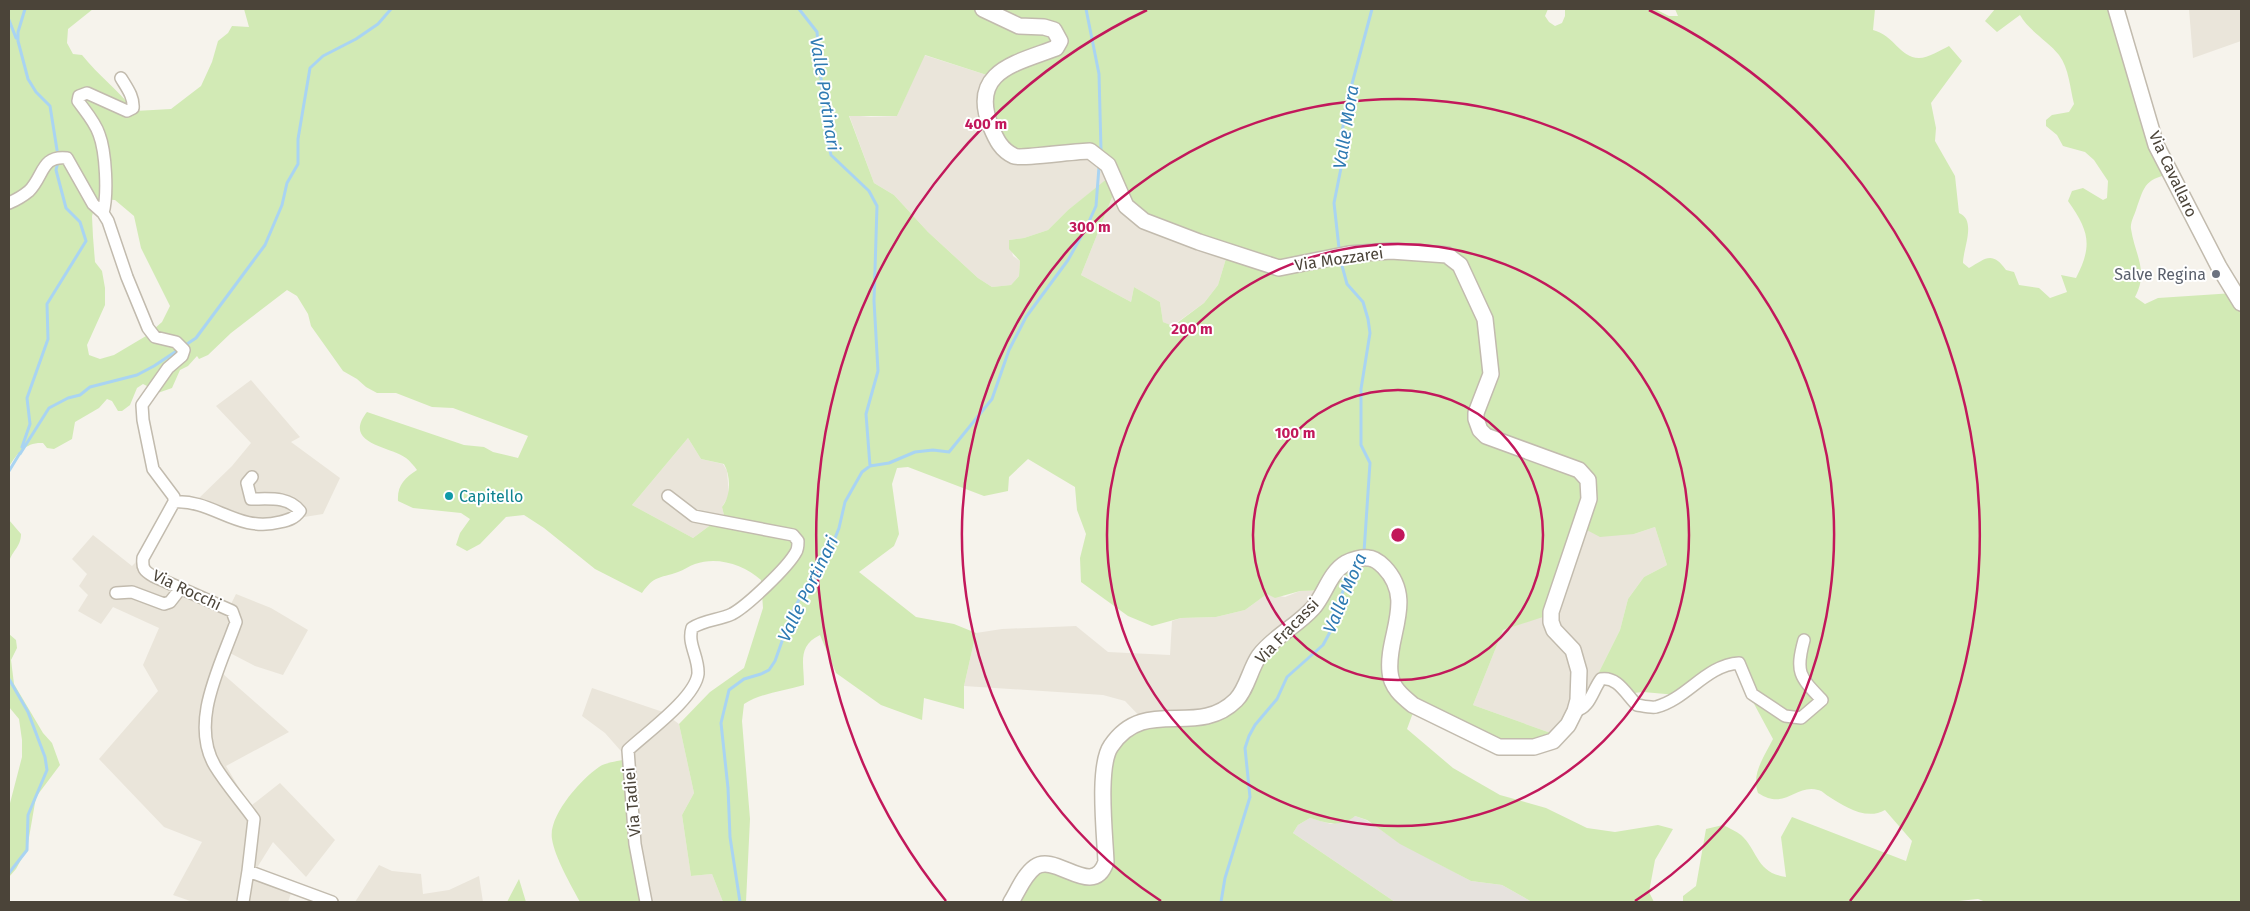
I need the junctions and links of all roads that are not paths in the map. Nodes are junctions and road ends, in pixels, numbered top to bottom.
1 (983, 9) edge
2 (2116, 9) edge
3 (121, 78) dead end
4 (9, 203) edge
5 (103, 213) junction
6 (2234, 283) edge
7 (2241, 303) edge
8 (1572, 467) joint
9 (252, 477) dead end
10 (668, 496) dead end
11 (174, 502) junction
12 (181, 588) junction
13 (116, 593) dead end
14 (1804, 640) dead end
15 (1575, 711) junction
16 (248, 871) junction
17 (243, 902) edge
18 (332, 902) edge
19 (646, 902) edge
20 (1011, 902) edge

1 - 8 street, Via Mozzarei
2 - 6 street, Via Cavallaro
3 - 5 street
4 - 5 street
5 - 11 street
6 - 7 street, Via Cavallaro
8 - 15 street, Via Fracassi
9 - 11 street
10 - 19 street, Via Tadiei
11 - 12 street, Via Rocchi
12 - 13 street
12 - 16 street, Via Rocchi
14 - 15 street
15 - 20 street, Via Fracassi
16 - 17 street, Via Rocchi
16 - 18 street

